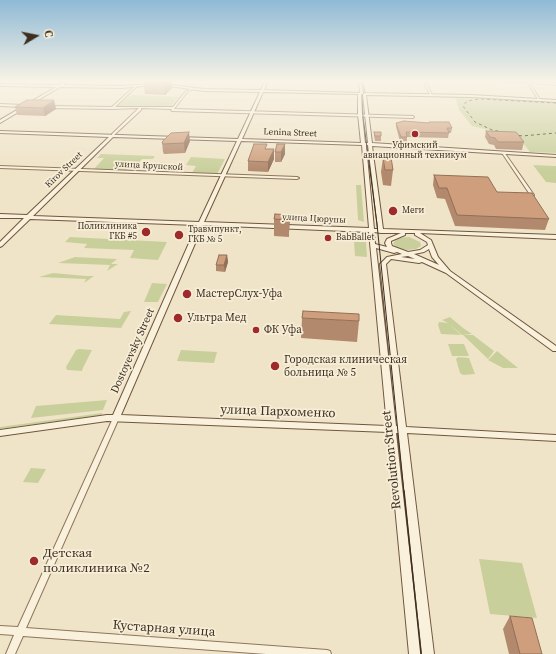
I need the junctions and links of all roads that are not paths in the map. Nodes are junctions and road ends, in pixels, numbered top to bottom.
1 (19, 111) edge
2 (138, 111) edge
3 (213, 111) edge
4 (360, 111) edge
5 (366, 111) edge
6 (252, 112) junction
7 (360, 115) junction
8 (367, 116) junction
9 (413, 117) dead end
10 (0, 122) edge
11 (0, 132) edge
12 (113, 135) junction
13 (240, 139) junction
14 (364, 144) junction
15 (370, 144) junction
16 (503, 153) junction
17 (556, 156) edge
18 (0, 167) edge
19 (76, 170) junction
20 (223, 176) junction
21 (297, 178) dead end
22 (532, 195) edge
23 (0, 216) edge
24 (29, 217) junction
25 (201, 223) junction
26 (371, 230) junction
27 (381, 231) junction
28 (411, 232) junction
29 (436, 233) junction
30 (556, 237) edge
31 (0, 244) edge
32 (430, 244) junction
33 (373, 245) junction
34 (406, 254) junction
35 (386, 261) junction
36 (428, 262) junction
37 (448, 272) junction
38 (556, 349) edge
39 (116, 418) junction
40 (391, 429) junction
41 (403, 429) junction
42 (0, 433) edge
43 (556, 438) edge
44 (0, 630) edge
45 (20, 632) junction
46 (10, 654) edge
47 (327, 654) edge
48 (414, 654) edge
49 (428, 654) edge

1 - 10 street
2 - 12 street, Kirov Street
3 - 6 street
4 - 7 street
5 - 8 street
6 - 7 street
6 - 13 street, Dostoyevsky Street
7 - 8 street
7 - 14 street
8 - 9 street
8 - 15 street
11 - 12 street, Lenina Street
12 - 13 street, Lenina Street
12 - 19 street, Kirov Street
13 - 14 street, Lenina Street
13 - 20 street, Dostoyevsky Street
14 - 15 street, Lenina Street
14 - 26 street
15 - 16 street, Lenina Street
15 - 27 street
16 - 17 street, Lenina Street
16 - 22 street
18 - 19 street, улица Крупской
19 - 20 street, улица Крупской
19 - 24 street, Kirov Street
20 - 21 street, улица Крупской
20 - 25 street, Dostoyevsky Street
23 - 24 street, улица Цюрупы
24 - 25 street, улица Цюрупы
24 - 31 street, Kirov Street
25 - 26 street, улица Цюрупы
25 - 39 street, Dostoyevsky Street
26 - 27 street, улица Цюрупы
26 - 33 street
27 - 28 street, улица Цюрупы
28 - 29 street, улица Цюрупы
28 - 32 street
28 - 34 street
29 - 30 street, улица Цюрупы
29 - 32 street
32 - 34 street
32 - 37 street
33 - 34 street
33 - 40 street
34 - 35 street
34 - 36 street
35 - 36 street
35 - 41 street, Revolution Street
36 - 37 street
37 - 38 street
39 - 40 street, улица Пархоменко
39 - 42 street, улица Пархоменко
39 - 45 street, Dostoyevsky Street
40 - 41 street, улица Пархоменко
40 - 48 street
41 - 43 street, улица Пархоменко
41 - 49 street, Revolution Street
44 - 45 street, Кустарная улица
45 - 46 street, Dostoyevsky Street
45 - 47 street, Кустарная улица

